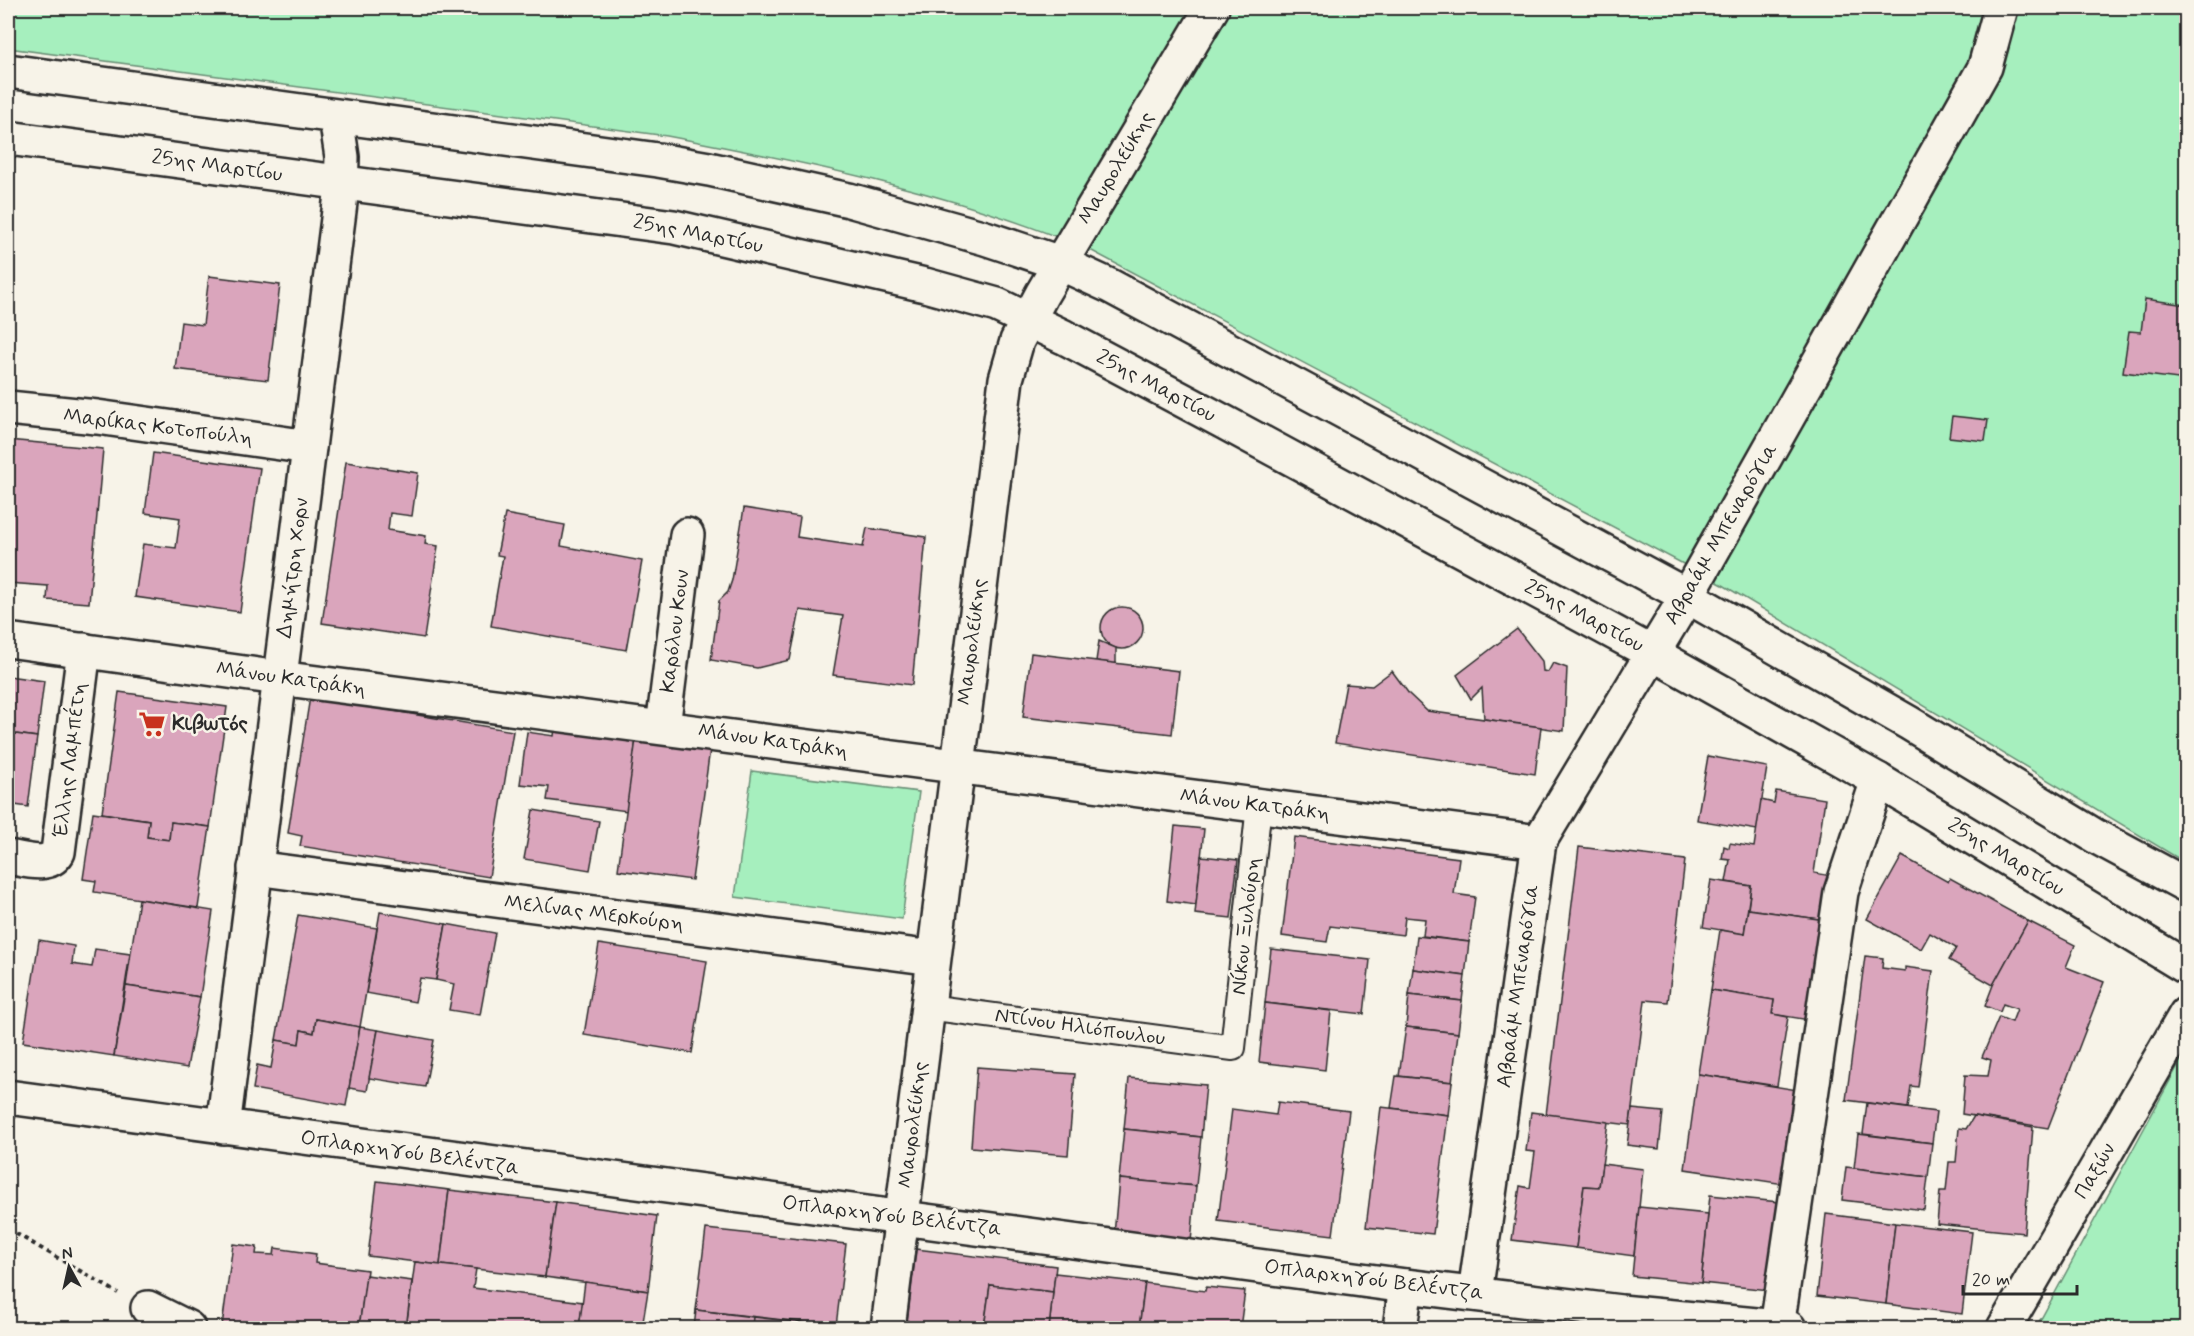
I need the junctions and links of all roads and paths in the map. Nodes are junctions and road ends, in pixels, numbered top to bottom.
1 (1212, 8) edge
2 (2001, 8) edge
3 (8, 72) edge
4 (336, 117) junction
5 (8, 138) edge
6 (341, 183) junction
7 (1060, 263) junction
8 (1029, 319) junction
9 (8, 408) edge
10 (309, 447) junction
11 (687, 535) dead end
12 (1687, 596) junction
13 (8, 640) edge
14 (84, 650) junction
15 (1652, 653) junction
16 (279, 678) junction
17 (663, 727) junction
18 (957, 765) junction
19 (1878, 780) junction
20 (1259, 805) junction
21 (1539, 842) junction
22 (8, 857) edge
23 (255, 868) junction
24 (2187, 885) edge
25 (933, 957) junction
26 (2187, 967) edge
27 (928, 1007) junction
28 (2187, 1014) edge
29 (1233, 1048) joint
30 (8, 1097) edge
31 (223, 1127) junction
32 (902, 1217) junction
33 (8, 1229) edge
34 (1406, 1286) junction
35 (1475, 1293) junction
36 (148, 1308) joint
37 (1620, 1320) edge
38 (1783, 1328) edge
39 (188, 1329) edge
40 (888, 1329) edge
41 (1400, 1329) edge
42 (2004, 1329) edge

1 - 7 street, Μαυρολεύκης
2 - 12 street, Αβραάμ Μπεναρόγια
3 - 4 street
4 - 6 street, Δημήτρη Χορν
4 - 7 street
5 - 6 street, 25ης Μαρτίου
6 - 8 street, 25ης Μαρτίου
6 - 10 street, Δημήτρη Χορν
7 - 8 street, Μαυρολεύκης
7 - 12 street
8 - 15 street, 25ης Μαρτίου
8 - 18 street, Μαυρολεύκης
9 - 10 street, Μαρίκας Κοτοπούλη
10 - 16 street, Δημήτρη Χορν
11 - 17 street, Καρόλου Κουν
12 - 15 street, Αβραάμ Μπεναρόγια
12 - 24 street
13 - 14 street, Μάνου Κατράκη
14 - 16 street, Μάνου Κατράκη
14 - 22 street, Έλλης Λαμπέτη
15 - 19 street, 25ης Μαρτίου
15 - 21 street, Αβραάμ Μπεναρόγια
16 - 17 street, Μάνου Κατράκη
16 - 23 street, Δημήτρη Χορν
17 - 18 street, Μάνου Κατράκη
18 - 20 street, Μάνου Κατράκη
18 - 25 street, Μαυρολεύκης
19 - 26 street, 25ης Μαρτίου
19 - 38 street
20 - 21 street, Μάνου Κατράκη
20 - 29 street, Νίκου Ξυλούρη
21 - 35 street, Αβραάμ Μπεναρόγια
23 - 25 street, Μελίνας Μερκούρη
23 - 31 street, Δημήτρη Χορν
25 - 27 street, Μαυρολεύκης
27 - 29 street, Ντίνου Ηλιόπουλου
27 - 32 street, Μαυρολεύκης
28 - 42 street, Παξών
30 - 31 street, Οπλαρχηγού Βελέντζα
31 - 32 street, Οπλαρχηγού Βελέντζα
32 - 34 street, Οπλαρχηγού Βελέντζα
32 - 40 street, Μαυρολεύκης
33 - 36 path
34 - 35 street, Οπλαρχηγού Βελέντζα
34 - 41 street
35 - 37 street, Οπλαρχηγού Βελέντζα
36 - 39 street
37 - 38 street, Οπλαρχηγού Βελέντζα

